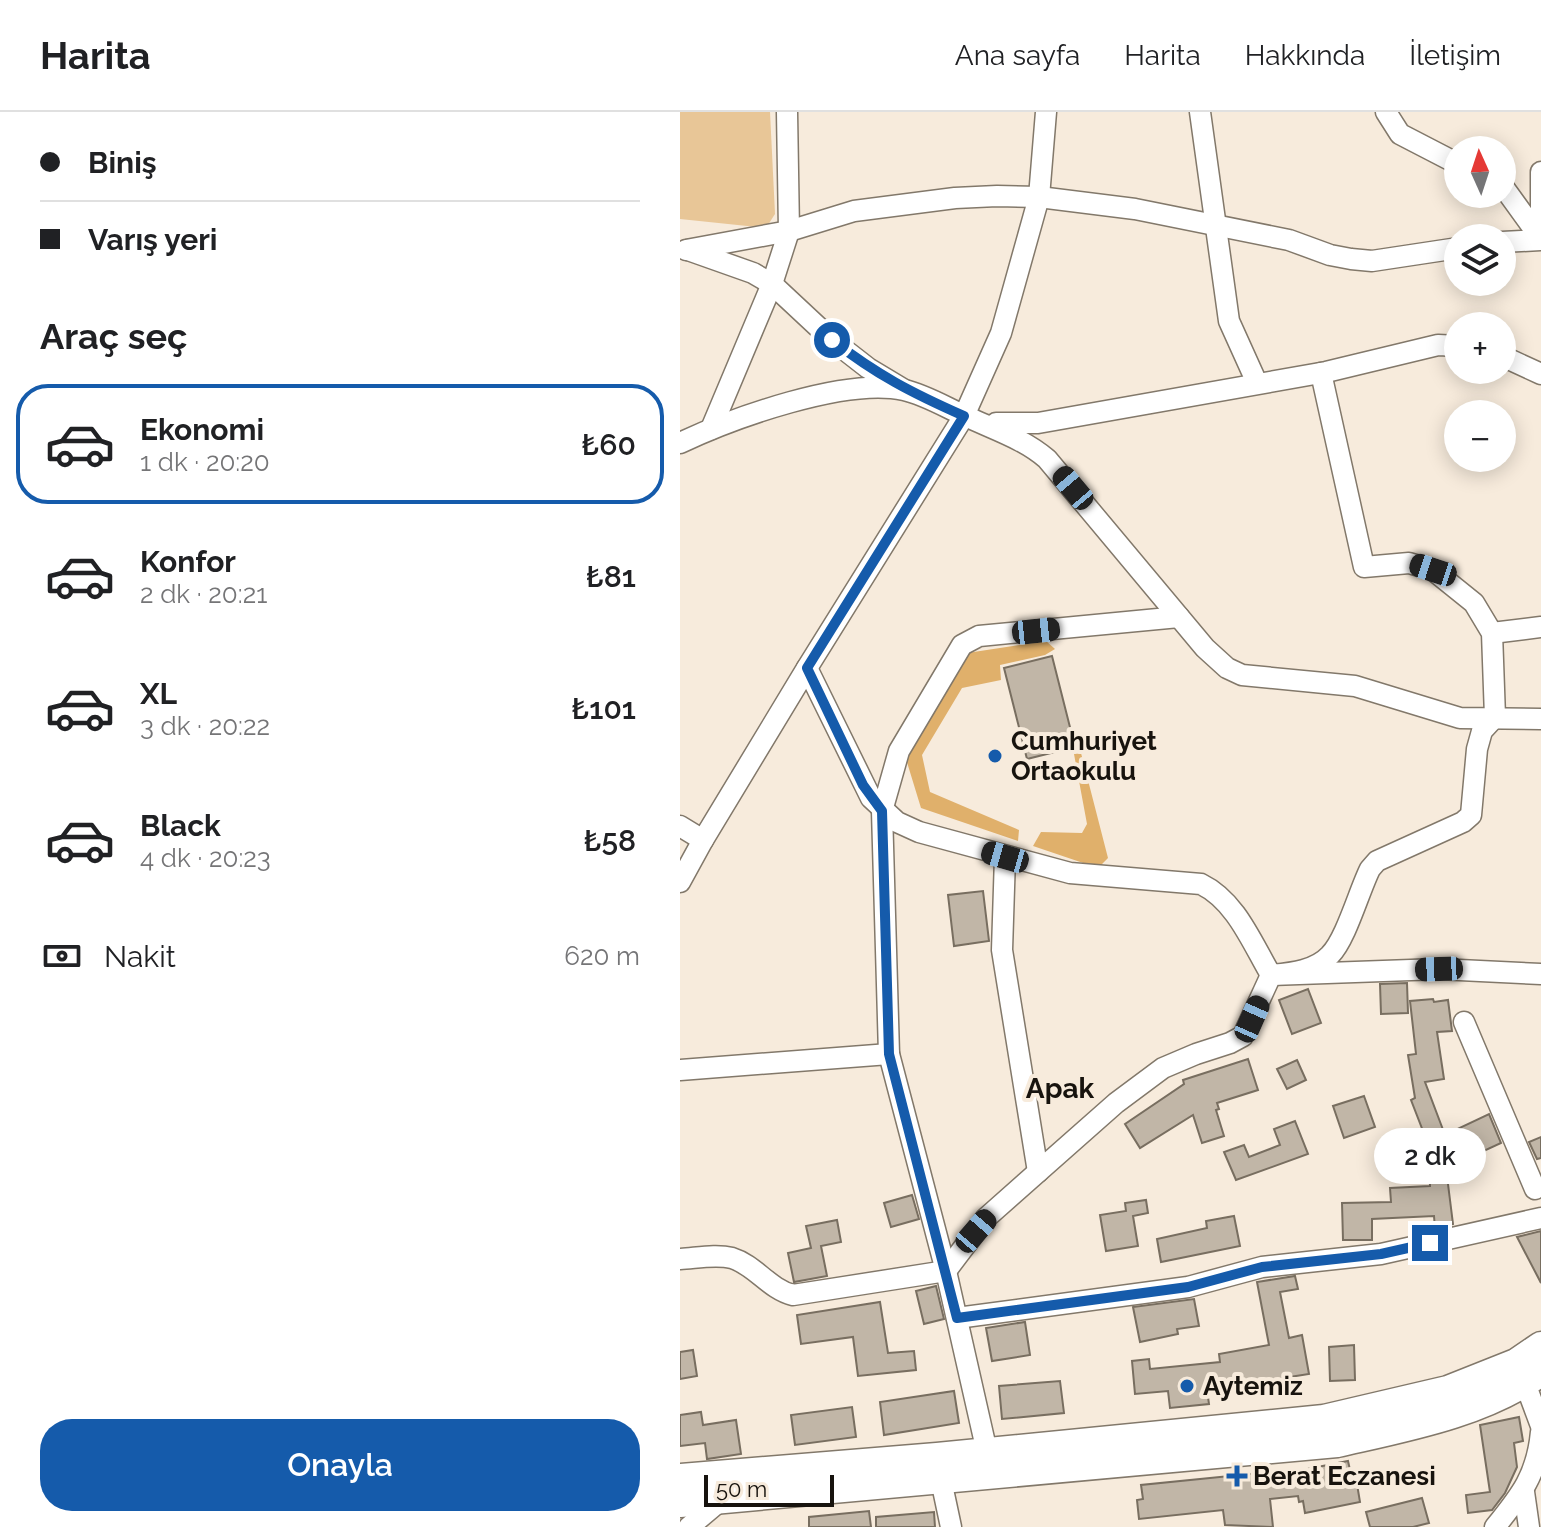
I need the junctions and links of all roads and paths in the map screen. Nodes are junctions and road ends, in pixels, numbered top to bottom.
1 (787, 112) edge
2 (1046, 112) edge
3 (1200, 112) edge
4 (1386, 112) edge
5 (1444, 157) edge
6 (1541, 172) edge
7 (1039, 197) junction
8 (1516, 204) edge
9 (1214, 225) junction
10 (789, 231) junction
11 (1541, 238) edge
12 (1516, 241) edge
13 (683, 249) edge
14 (1444, 250) edge
15 (772, 284) junction
16 (1444, 345) edge
17 (1516, 362) edge
18 (1321, 373) junction
19 (1541, 374) edge
20 (1257, 383) junction
21 (904, 390) junction
22 (964, 416) junction
23 (711, 429) junction
24 (680, 443) edge
25 (1179, 617) junction
26 (1541, 627) edge
27 (1492, 633) junction
28 (807, 668) junction
29 (1495, 717) junction
30 (1541, 719) edge
31 (882, 811) junction
32 (680, 826) edge
33 (703, 840) junction
34 (1005, 857) junction
35 (680, 882) edge
36 (1541, 974) edge
37 (1271, 975) junction
38 (1464, 1022) dead end
39 (889, 1054) junction
40 (680, 1070) edge
41 (1038, 1172) junction
42 (1539, 1191) edge
43 (1541, 1218) edge
44 (680, 1259) edge
45 (946, 1271) junction
46 (957, 1318) junction
47 (1541, 1346) edge
48 (1533, 1378) edge
49 (1541, 1429) edge
50 (990, 1463) junction
51 (1538, 1466) edge
52 (939, 1468) junction
53 (680, 1478) edge
54 (1524, 1492) junction
55 (721, 1500) junction
56 (680, 1503) edge
57 (689, 1527) edge
58 (951, 1527) edge
59 (1495, 1527) edge
60 (1529, 1527) edge

1 - 10 street
2 - 7 street
3 - 9 street
4 - 5 street
6 - 11 street
7 - 9 street
7 - 10 street
7 - 22 street
8 - 11 street
9 - 14 street
9 - 20 street
10 - 13 street
10 - 15 street
11 - 12 street
13 - 15 street
15 - 21 street
15 - 23 street
16 - 18 street
17 - 19 street
18 - 20 street
18 - 27 street
20 - 22 street
21 - 22 street
21 - 23 street
22 - 25 street
22 - 28 street
23 - 24 street
25 - 29 street
25 - 31 street
26 - 27 street
27 - 29 street
28 - 31 street
28 - 33 street
29 - 30 street
29 - 37 street
31 - 34 street
31 - 39 street
32 - 33 street
33 - 35 street
34 - 37 street
34 - 41 street
36 - 37 street
37 - 41 street
38 - 42 street
39 - 40 street
39 - 45 street
41 - 45 street
43 - 46 street
44 - 45 street
45 - 46 street
46 - 50 street
47 - 50 main road
48 - 49 street
48 - 50 main road
49 - 51 street
50 - 52 main road
51 - 54 street
52 - 53 main road
52 - 55 main road
52 - 58 street
54 - 59 street
54 - 60 street
55 - 56 main road
55 - 57 street

